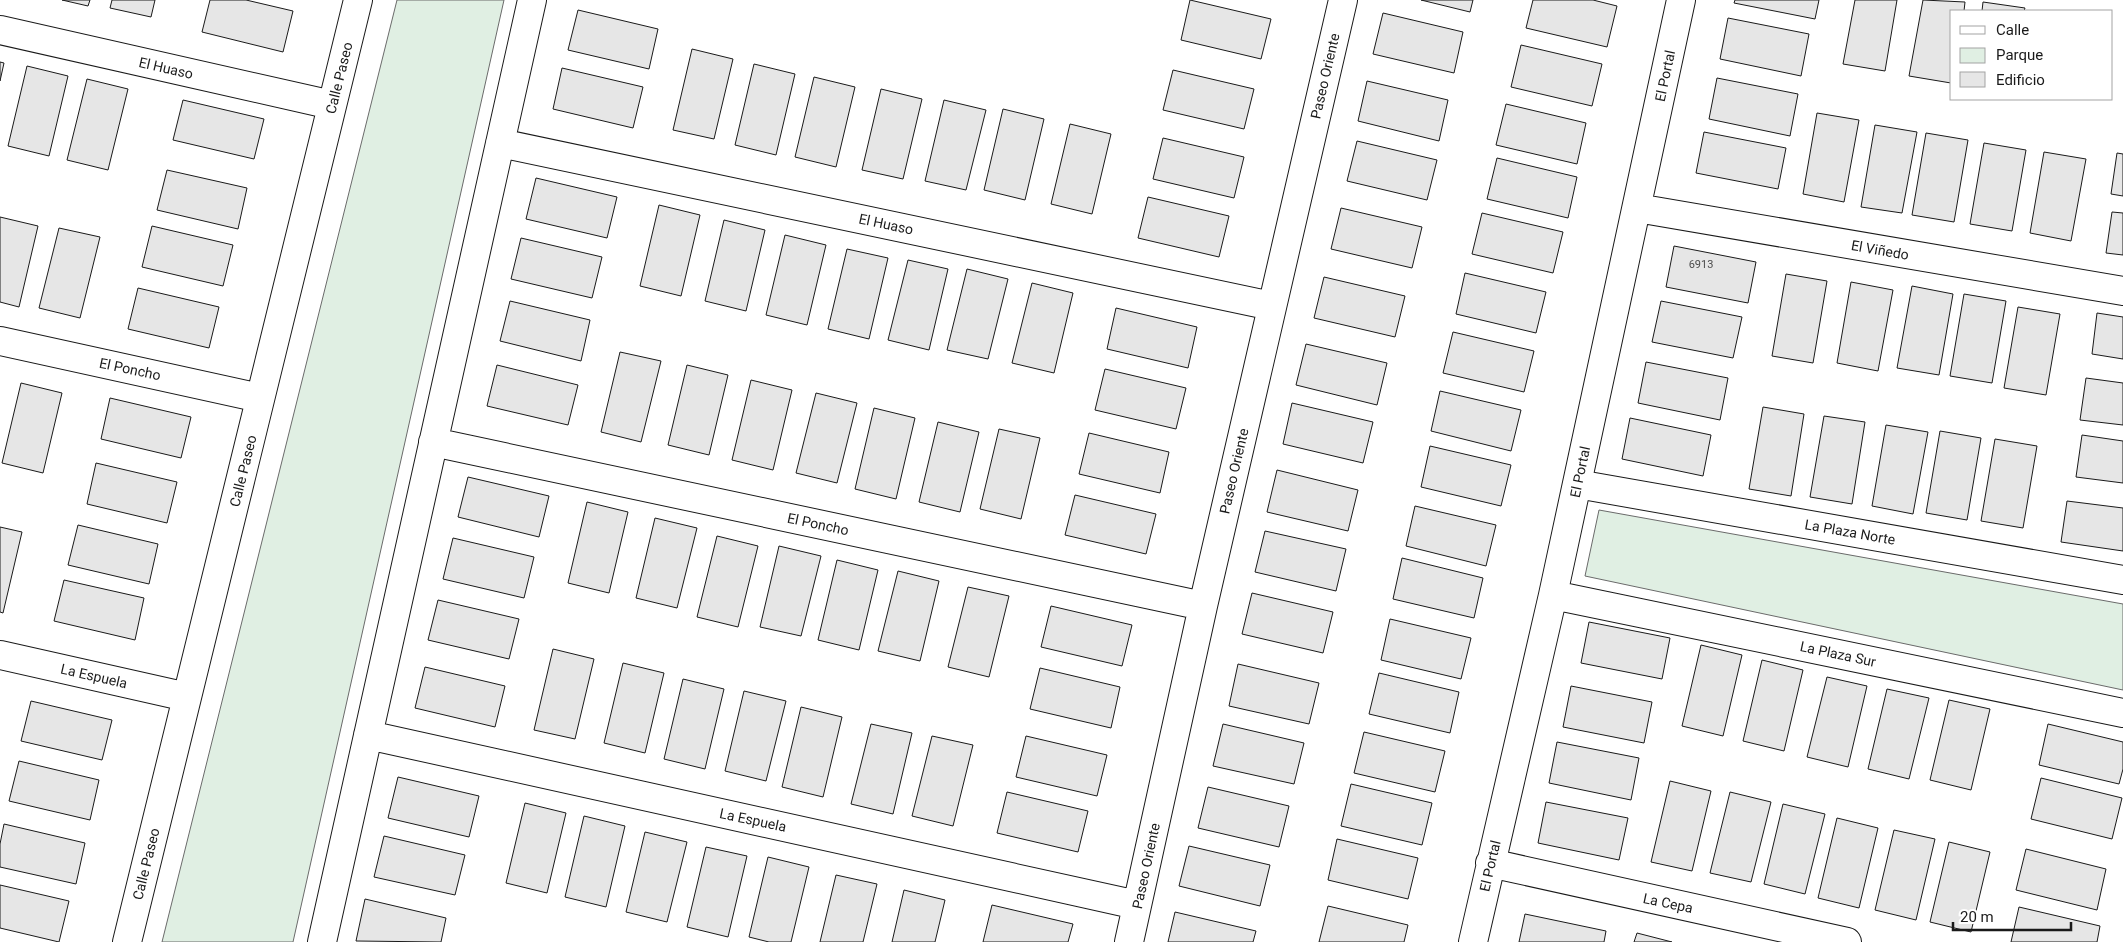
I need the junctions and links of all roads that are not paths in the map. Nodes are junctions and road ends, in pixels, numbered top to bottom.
1 (358, 0) edge
2 (532, 0) edge
3 (1343, 0) edge
4 (1681, 0) edge
5 (0, 30) edge
6 (332, 105) junction
7 (500, 143) junction
8 (1637, 208) junction
9 (2123, 291) edge
10 (1272, 306) junction
11 (0, 341) edge
12 (260, 398) junction
13 (433, 442) junction
14 (1577, 484) junction
15 (2123, 580) edge
16 (1553, 594) junction
17 (1203, 606) junction
18 (0, 655) edge
19 (187, 697) junction
20 (2123, 713) edge
21 (368, 735) junction
22 (1490, 864) junction
23 (1137, 905) junction
24 (127, 942) edge
25 (322, 942) edge
26 (1129, 942) edge
27 (1473, 942) edge
28 (1847, 942) edge

1 - 6 street, Calle Paseo
2 - 7 street
3 - 10 street, Paseo Oriente
4 - 8 street, El Portal
5 - 6 street, El Huaso
6 - 12 street, Calle Paseo
7 - 10 street, El Huaso
7 - 13 street
8 - 9 street, El Viñedo
8 - 14 street, El Portal
10 - 17 street, Paseo Oriente
11 - 12 street, El Poncho
12 - 19 street, Calle Paseo
13 - 17 street, El Poncho
13 - 21 street
14 - 15 street, La Plaza Norte
14 - 16 street, El Portal
16 - 20 street, La Plaza Sur
16 - 22 street, El Portal
17 - 23 street, Paseo Oriente
18 - 19 street, La Espuela
19 - 24 street, Calle Paseo
21 - 23 street, La Espuela
21 - 25 street
22 - 27 street, El Portal
22 - 28 street, La Cepa
23 - 26 street, Paseo Oriente

